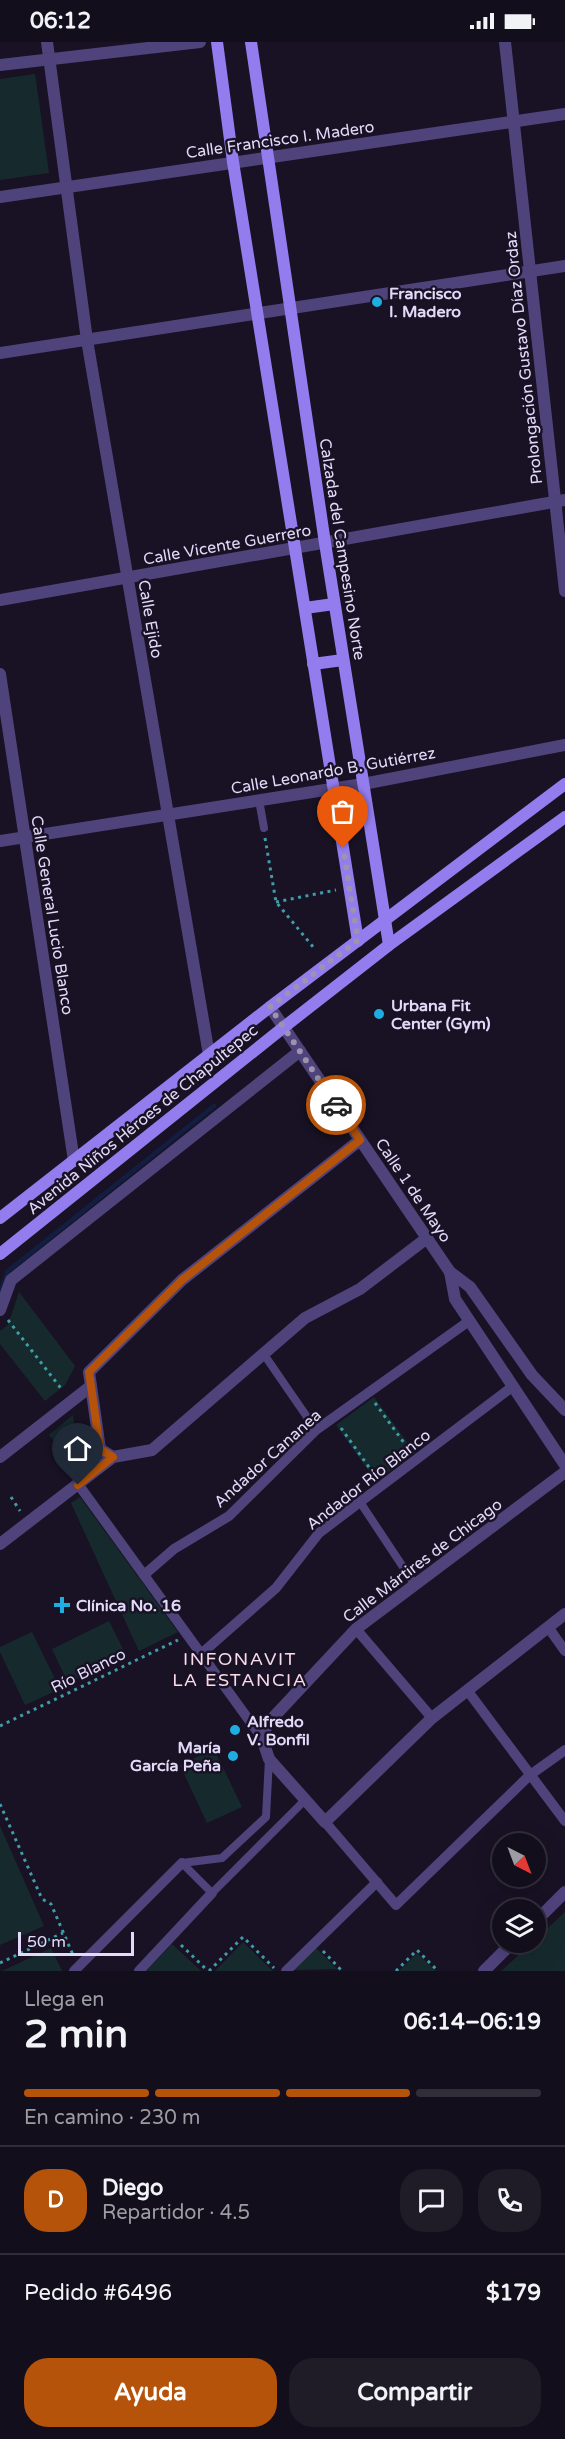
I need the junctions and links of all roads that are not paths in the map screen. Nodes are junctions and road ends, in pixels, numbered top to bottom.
1 (47, 42) edge
2 (200, 42) edge
3 (217, 42) edge
4 (251, 42) edge
5 (505, 42) edge
6 (50, 59) junction
7 (0, 65) edge
8 (565, 114) edge
9 (513, 121) junction
10 (267, 157) junction
11 (233, 162) junction
12 (66, 187) junction
13 (0, 197) edge
14 (565, 266) edge
15 (530, 272) junction
16 (290, 310) junction
17 (258, 315) junction
18 (87, 340) junction
19 (0, 353) edge
20 (560, 500) edge
21 (325, 543) junction
22 (295, 548) junction
23 (128, 578) junction
24 (565, 591) edge
25 (0, 600) edge
26 (334, 604) junction
27 (305, 608) junction
28 (343, 660) junction
29 (314, 664) junction
30 (0, 674) edge
31 (565, 745) edge
32 (363, 784) junction
33 (565, 784) edge
34 (333, 789) junction
35 (260, 800) junction
36 (168, 814) junction
37 (565, 817) edge
38 (264, 828) road end
39 (25, 837) junction
40 (0, 841) edge
41 (384, 921) junction
42 (358, 940) junction
43 (389, 945) junction
44 (270, 1007) junction
45 (284, 1027) junction
46 (300, 1051) junction
47 (209, 1055) junction
48 (360, 1140) junction
49 (74, 1161) junction
50 (0, 1218) edge
51 (427, 1238) junction
52 (0, 1254) edge
53 (450, 1272) junction
54 (0, 1310) edge
55 (468, 1321) junction
56 (263, 1353) junction
57 (91, 1386) junction
58 (512, 1388) junction
59 (565, 1410) edge
60 (316, 1430) junction
61 (0, 1457) edge
62 (113, 1457) junction
63 (565, 1464) edge
64 (565, 1472) edge
65 (78, 1485) junction
66 (360, 1502) junction
67 (0, 1544) edge
68 (144, 1575) junction
69 (415, 1585) junction
70 (565, 1614) edge
71 (548, 1627) junction
72 (356, 1629) junction
73 (565, 1651) edge
74 (201, 1654) junction
75 (467, 1690) junction
76 (432, 1718) junction
77 (262, 1738) junction
78 (565, 1750) edge
79 (269, 1759) junction
80 (530, 1775) junction
81 (305, 1800) junction
82 (565, 1821) edge
83 (325, 1822) junction
84 (182, 1863) junction
85 (377, 1882) junction
86 (565, 1892) edge
87 (212, 1893) junction
88 (546, 1911) edge
89 (502, 1953) edge
90 (76, 1969) edge
91 (139, 1971) edge
92 (286, 1971) edge
93 (484, 1971) edge

1 - 6 street, Calle Ejido
2 - 6 street
3 - 11 main road
4 - 10 main road, Calzada del Campesino Norte
5 - 9 street, Prolongación Gustavo Díaz Ordaz
6 - 7 street
6 - 12 street, Calle Ejido
8 - 9 street, Calle Francisco I. Madero
9 - 10 street, Calle Francisco I. Madero
9 - 15 street, Prolongación Gustavo Díaz Ordaz
10 - 11 street, Calle Francisco I. Madero
10 - 16 main road, Calzada del Campesino Norte
11 - 12 street, Calle Francisco I. Madero
11 - 17 main road
12 - 13 street, Calle Francisco I. Madero
12 - 18 street, Calle Ejido
14 - 15 street
15 - 16 street
15 - 20 street, Prolongación Gustavo Díaz Ordaz
16 - 17 street
16 - 21 main road, Calzada del Campesino Norte
17 - 18 street
17 - 22 main road
18 - 19 street
18 - 23 street, Calle Ejido
20 - 21 street, Calle Vicente Guerrero
20 - 24 street, Prolongación Gustavo Díaz Ordaz
21 - 22 street, Calle Vicente Guerrero
21 - 26 main road, Calzada del Campesino Norte
22 - 23 street, Calle Vicente Guerrero
22 - 27 main road
23 - 25 street, Calle Vicente Guerrero
23 - 36 street, Calle Ejido
26 - 27 main road
26 - 28 main road, Calzada del Campesino Norte
27 - 29 main road
28 - 29 main road
28 - 32 main road, Calzada del Campesino Norte
29 - 34 main road
30 - 39 street, Calle General Lucio Blanco
31 - 32 street, Calle Leonardo B. Gutiérrez
32 - 34 street, Calle Leonardo B. Gutiérrez
32 - 41 main road, Calzada del Campesino Norte
33 - 41 main road, Avenida Niños Héroes de Chapultepec
34 - 35 street, Calle Leonardo B. Gutiérrez
34 - 42 main road
35 - 36 street, Calle Leonardo B. Gutiérrez
35 - 38 lane
36 - 39 street, Calle Leonardo B. Gutiérrez
36 - 47 street, Calle Ejido
37 - 43 main road, Avenida Niños Héroes de Chapultepec
39 - 40 street, Calle Leonardo B. Gutiérrez
39 - 49 street, Calle General Lucio Blanco
41 - 42 main road, Avenida Niños Héroes de Chapultepec
41 - 43 main road, Calzada del Campesino Norte
42 - 44 main road, Avenida Niños Héroes de Chapultepec
43 - 45 main road, Avenida Niños Héroes de Chapultepec
44 - 45 street, Calle 1 de Mayo
44 - 47 main road, Avenida Niños Héroes de Chapultepec
45 - 46 street, Calle 1 de Mayo
45 - 52 main road, Avenida Niños Héroes de Chapultepec
46 - 48 street, Calle 1 de Mayo
46 - 54 street
47 - 49 main road, Avenida Niños Héroes de Chapultepec
48 - 51 street, Calle 1 de Mayo
48 - 57 street
49 - 50 main road, Avenida Niños Héroes de Chapultepec
51 - 53 street, Calle 1 de Mayo
51 - 56 street
53 - 55 street, Calle 1 de Mayo
53 - 59 street, Calle 1 de Mayo
55 - 58 street, Calle 1 de Mayo
55 - 60 street, Andador Cananea
56 - 60 lane
56 - 62 street
57 - 61 street
57 - 62 street
58 - 63 street, Calle 1 de Mayo
58 - 66 street, Andador Río Blanco
60 - 68 street, Andador Cananea
62 - 65 street
64 - 69 street, Calle Mártires de Chicago
65 - 67 street
65 - 68 street
66 - 69 lane
66 - 74 street, Andador Río Blanco
68 - 74 street
69 - 72 street, Calle Mártires de Chicago
70 - 71 street
71 - 73 street
71 - 75 street
72 - 76 street
72 - 77 street, Calle Mártires de Chicago
74 - 77 street
75 - 76 street
75 - 80 street
76 - 83 street
77 - 79 street
78 - 80 street
79 - 81 street
79 - 84 lane
80 - 82 street
80 - 85 street
81 - 83 street
81 - 87 lane
83 - 85 street
84 - 87 lane
84 - 90 street
85 - 92 street
86 - 88 street
87 - 91 street
89 - 93 street

